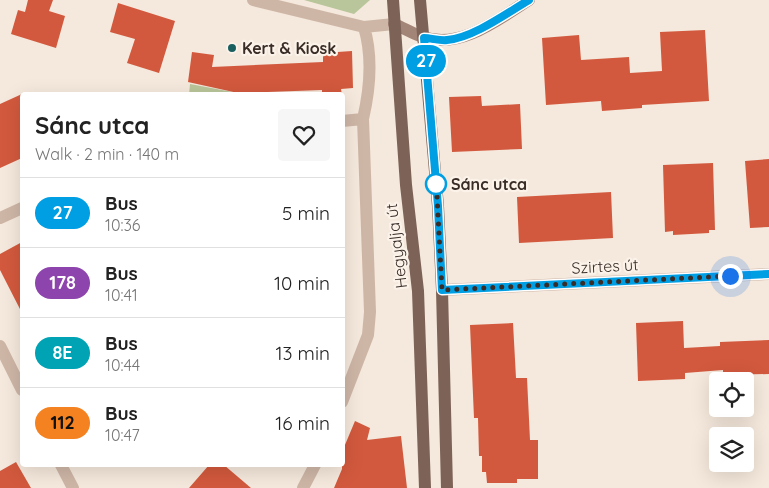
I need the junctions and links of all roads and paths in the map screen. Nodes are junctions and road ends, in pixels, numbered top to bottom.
1 (253, 0) edge
2 (392, 0) edge
3 (420, 0) edge
4 (529, 0) edge
5 (394, 24) junction
6 (364, 27) junction
7 (424, 38) junction
8 (363, 119) junction
9 (345, 121) edge
10 (20, 209) edge
11 (0, 218) edge
12 (769, 274) edge
13 (442, 290) junction
14 (0, 346) edge
15 (20, 386) edge
16 (345, 394) edge
17 (63, 467) edge
18 (314, 467) edge
19 (73, 488) edge
20 (303, 488) edge
21 (425, 488) edge
22 (447, 488) edge

1 - 6 street
2 - 5 main road, Hegyalja út
3 - 7 main road
4 - 7 street
5 - 6 street
5 - 7 street
5 - 21 main road, Hegyalja út
6 - 8 street
7 - 13 main road
8 - 9 street
8 - 16 street
10 - 11 street
12 - 13 street, Szirtes út
13 - 22 main road
14 - 15 street
17 - 19 street
18 - 20 street

